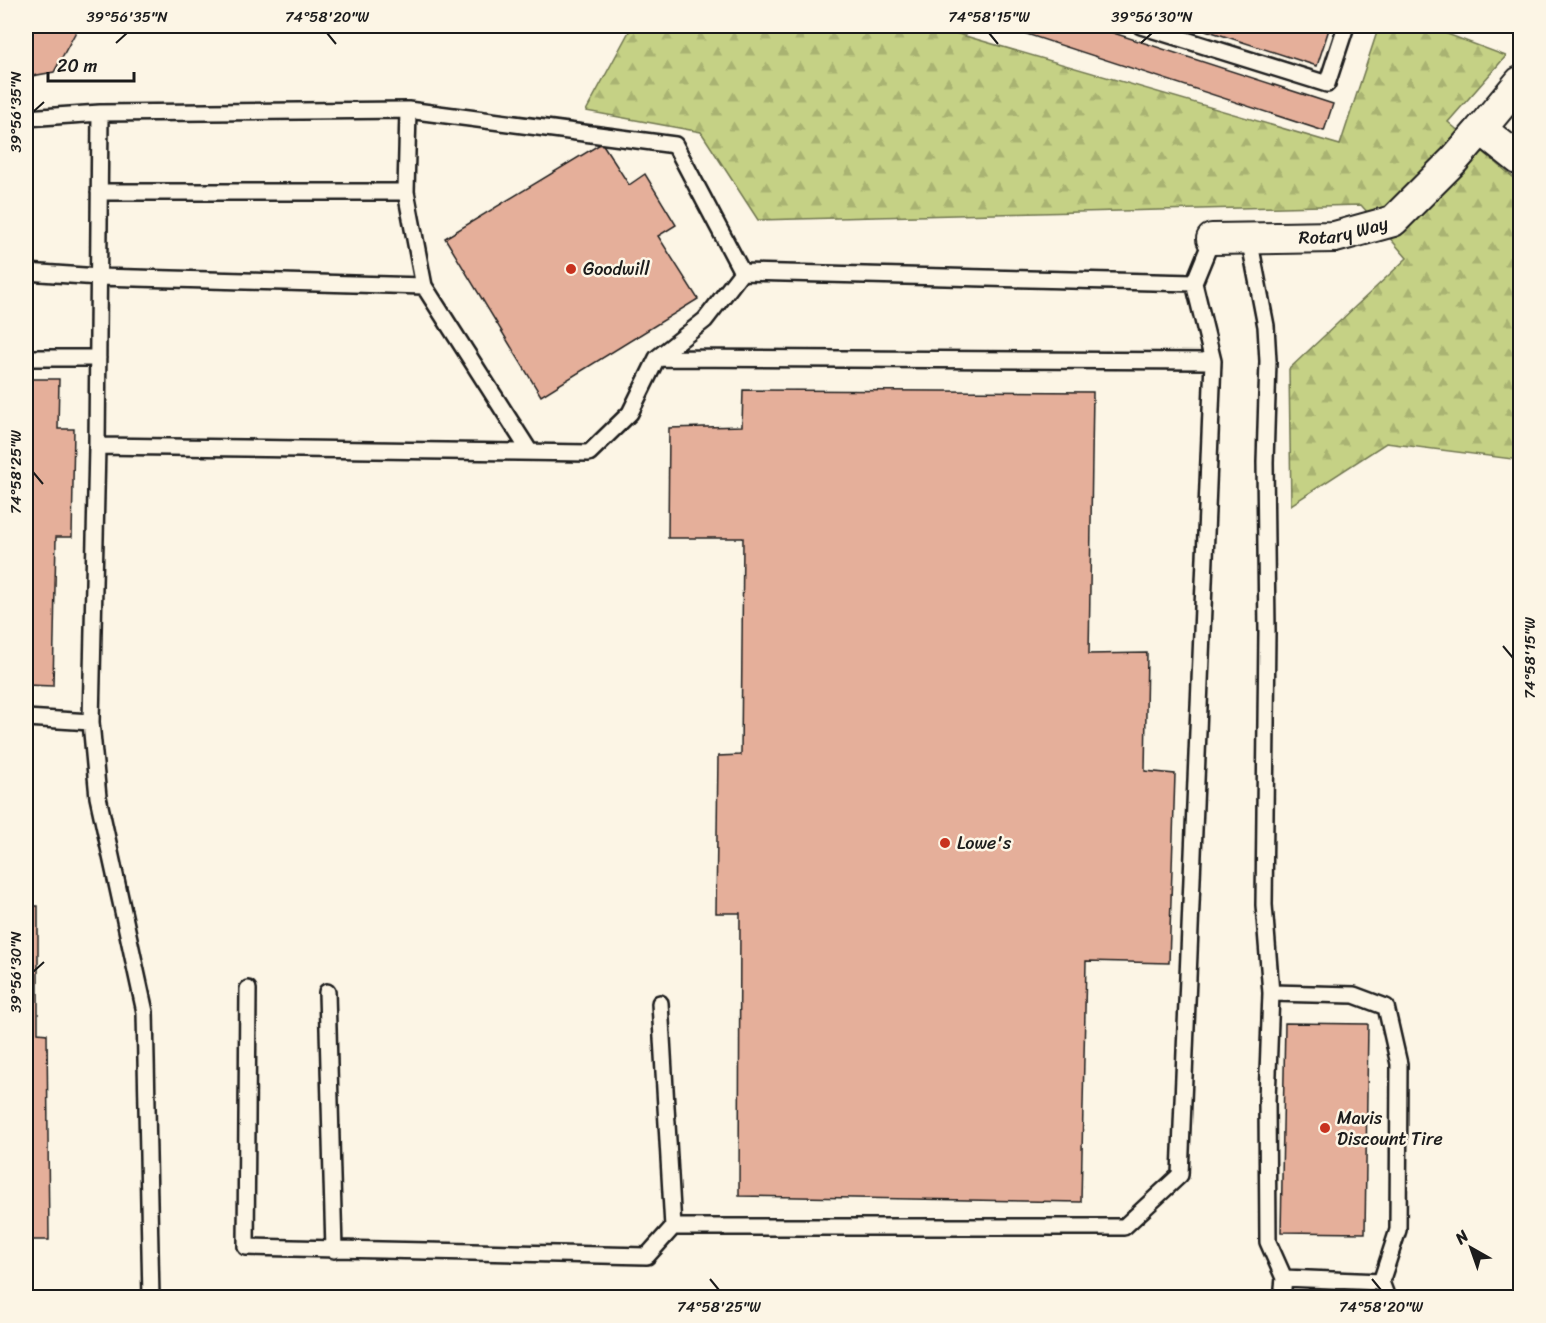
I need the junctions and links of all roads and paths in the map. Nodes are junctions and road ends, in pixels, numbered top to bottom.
1 (1141, 26) edge
2 (1346, 26) edge
3 (1521, 82) edge
4 (408, 110) junction
5 (100, 113) junction
6 (26, 118) edge
7 (1481, 129) junction
8 (1521, 160) edge
9 (99, 192) junction
10 (406, 192) junction
11 (1249, 238) junction
12 (1212, 239) joint
13 (26, 272) edge
14 (742, 272) junction
15 (99, 277) junction
16 (1194, 283) junction
17 (424, 286) junction
18 (26, 358) edge
19 (98, 358) junction
20 (657, 358) junction
21 (1213, 361) junction
22 (97, 446) junction
23 (530, 452) junction
24 (26, 717) edge
25 (91, 722) junction
26 (248, 989) dead end
27 (327, 992) dead end
28 (1271, 993) junction
29 (660, 1003) dead end
30 (673, 1227) junction
31 (334, 1250) junction
32 (1284, 1278) junction
33 (1381, 1282) junction
34 (151, 1298) edge
35 (1282, 1298) edge
36 (1387, 1298) edge

1 - 2 lane
3 - 7 street, Rotary Way
4 - 5 lane
4 - 10 lane
4 - 14 lane
5 - 6 lane
5 - 9 lane
7 - 8 street
7 - 11 street, Rotary Way
9 - 10 lane
9 - 15 lane
10 - 17 lane
11 - 12 street, Rotary Way
11 - 28 lane
12 - 16 lane
13 - 15 lane
14 - 16 lane
14 - 20 lane
15 - 17 lane
15 - 19 lane
16 - 21 lane
17 - 23 lane
18 - 19 lane
19 - 22 lane
20 - 21 lane
20 - 23 lane
21 - 30 lane
22 - 23 lane
22 - 25 lane
24 - 25 lane
25 - 34 lane
26 - 31 lane
27 - 31 lane
28 - 32 lane
28 - 33 lane
29 - 30 lane
30 - 31 lane
32 - 33 lane
32 - 35 lane
33 - 36 lane

